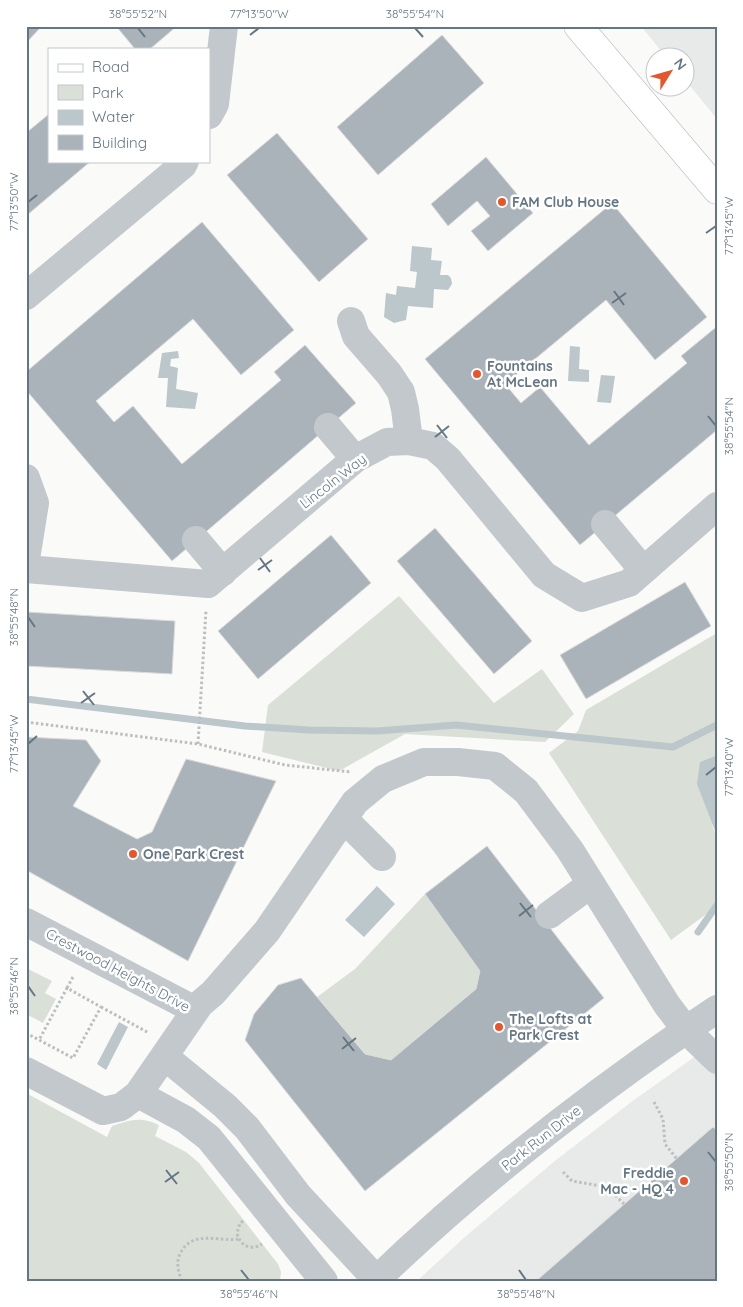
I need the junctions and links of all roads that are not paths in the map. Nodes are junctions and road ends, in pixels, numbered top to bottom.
1 (224, 26) edge
2 (578, 26) edge
3 (210, 113) edge
4 (184, 162) edge
5 (717, 190) edge
6 (26, 296) edge
7 (351, 321) dead end
8 (328, 427) dead end
9 (409, 441) junction
10 (355, 459) junction
11 (26, 478) edge
12 (717, 506) edge
13 (605, 524) dead end
14 (196, 540) dead end
15 (26, 559) edge
16 (26, 570) edge
17 (643, 570) junction
18 (215, 578) junction
19 (344, 819) junction
20 (382, 857) dead end
21 (591, 884) junction
22 (549, 916) dead end
23 (26, 922) edge
24 (717, 1009) edge
25 (195, 1010) junction
26 (686, 1030) junction
27 (158, 1045) junction
28 (717, 1060) edge
29 (26, 1071) edge
30 (138, 1094) junction
31 (375, 1280) edge
32 (324, 1281) edge

1 - 3 street
2 - 5 main road
4 - 6 street
7 - 9 street
8 - 10 street
9 - 10 street, Lincoln Way
9 - 17 street, Lincoln Way
10 - 18 street, Lincoln Way
11 - 15 street
12 - 17 street, Lincoln Way
13 - 17 street
14 - 18 street
16 - 18 street
19 - 20 street
19 - 21 street
19 - 25 street
21 - 22 street
21 - 26 street
23 - 25 street, Crestwood Heights Drive
24 - 26 street, Park Run Drive
25 - 27 street, Crestwood Heights Drive
26 - 28 street
26 - 31 street, Park Run Drive
27 - 30 street, Crestwood Heights Drive
27 - 31 street
29 - 30 street, Crestwood Heights Drive
30 - 32 street

